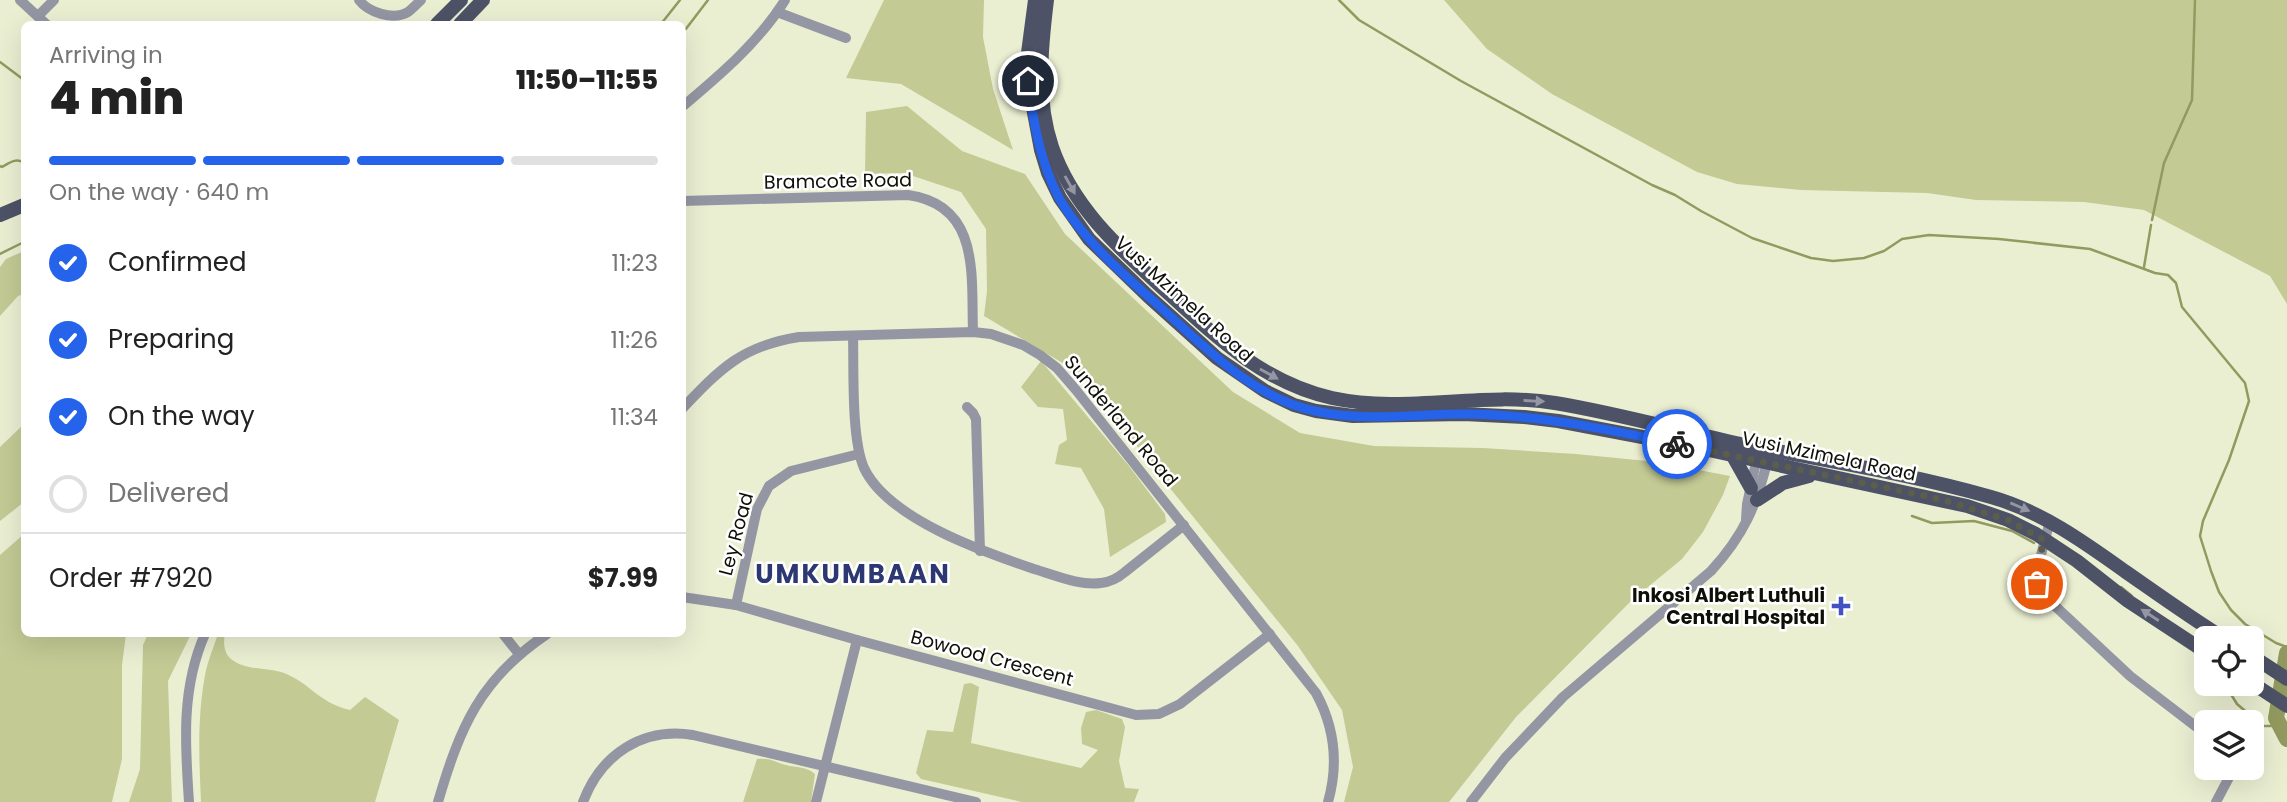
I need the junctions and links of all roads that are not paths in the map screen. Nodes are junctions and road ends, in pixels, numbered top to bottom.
1 (20, 0) edge
2 (54, 0) edge
3 (359, 0) edge
4 (421, 0) edge
5 (461, 0) edge
6 (483, 0) edge
7 (785, 0) edge
8 (1035, 0) edge
9 (1047, 0) edge
10 (777, 12) junction
11 (38, 16) junction
12 (44, 21) edge
13 (440, 21) edge
14 (463, 21) edge
15 (846, 38) dead end
16 (686, 103) edge
17 (686, 201) edge
18 (21, 206) edge
19 (0, 215) edge
20 (973, 332) junction
21 (853, 336) junction
22 (686, 405) edge
23 (967, 407) dead end
24 (859, 454) junction
25 (1763, 455) junction
26 (1733, 456) junction
27 (1817, 474) junction
28 (1754, 494) junction
29 (2050, 521) junction
30 (1184, 525) junction
31 (2044, 540) junction
32 (980, 551) junction
33 (686, 598) edge
34 (736, 605) junction
35 (2204, 626) edge
36 (1270, 634) junction
37 (204, 637) edge
38 (505, 637) edge
39 (543, 637) edge
40 (858, 640) junction
41 (2194, 644) edge
42 (519, 654) junction
43 (2264, 663) edge
44 (2287, 679) edge
45 (2264, 690) edge
46 (2287, 706) edge
47 (2194, 725) edge
48 (826, 767) junction
49 (2228, 780) edge
50 (189, 802) edge
51 (438, 802) edge
52 (583, 802) edge
53 (816, 802) edge
54 (976, 802) edge
55 (1328, 802) edge
56 (1471, 802) edge
57 (2216, 802) edge

1 - 11 street
2 - 11 street
3 - 4 street
5 - 13 main road
6 - 14 main road
7 - 10 street
8 - 26 main road, Vusi Mzimela Road
9 -> 25 main road, Vusi Mzimela Road
10 - 15 street
10 - 16 street
11 - 12 street
17 - 20 street, Bramcote Road
18 - 19 main road
20 - 21 street, Sunderland Road
20 - 30 street, Sunderland Road
21 - 22 street, Sunderland Road
21 - 24 street
23 - 32 street
24 - 32 street
24 - 34 street, Ley Road
25 - 26 main road, Vusi Mzimela Road
25 - 27 main road, Vusi Mzimela Road
25 - 28 street
25 -> 29 main road, Vusi Mzimela Road
26 - 28 main road
27 - 28 main road
27 - 31 main road, Vusi Mzimela Road
28 - 56 street
29 - 31 street
29 - 35 main road, Vusi Mzimela Road
30 - 32 street
30 - 36 street, Sunderland Road
41 -> 31 main road, Vusi Mzimela Road
31 - 47 street
33 - 34 street, Bowood Crescent
34 - 40 street, Bowood Crescent
36 - 40 street, Bowood Crescent
36 - 55 street, Sunderland Road
37 - 50 street
38 - 42 street
39 - 42 street
40 - 48 street
42 - 51 street
43 - 44 main road
45 - 46 main road
48 - 52 street
48 - 53 street
48 - 54 street
49 - 57 street

